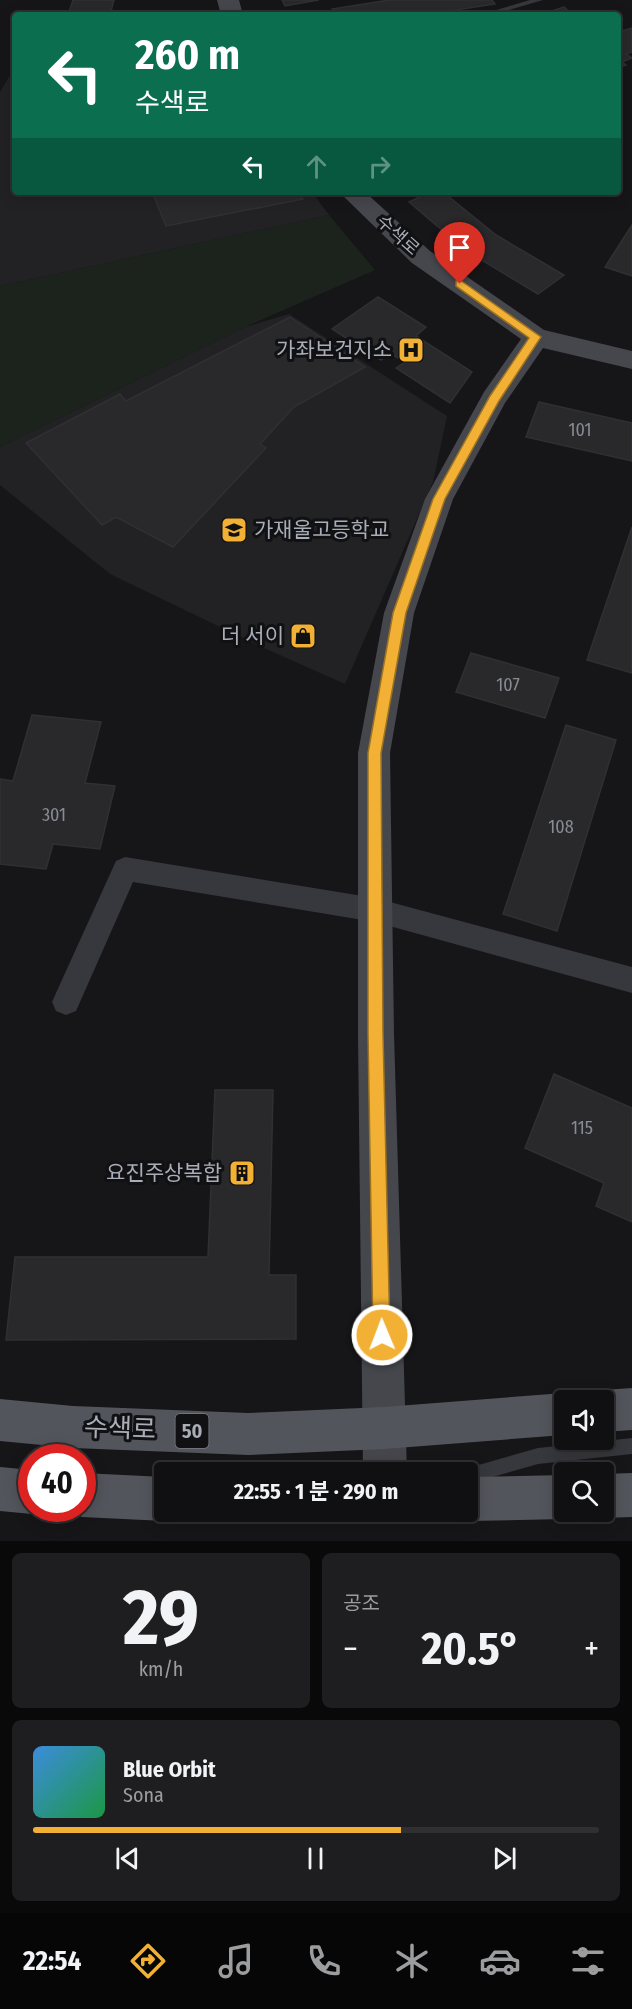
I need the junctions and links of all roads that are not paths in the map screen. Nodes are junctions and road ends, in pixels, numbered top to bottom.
1 (539, 0) edge
2 (494, 12) edge
3 (354, 195) edge
4 (536, 337) junction
5 (632, 360) edge
6 (375, 910) junction
7 (632, 980) edge
8 (66, 1002) dead end
9 (632, 1409) edge
10 (614, 1411) edge
11 (554, 1415) edge
12 (0, 1420) edge
13 (384, 1428) junction
14 (632, 1446) edge
15 (385, 1462) edge
16 (478, 1473) edge
17 (0, 1489) edge
18 (18, 1491) edge
19 (96, 1496) edge
20 (614, 1496) edge
21 (632, 1496) edge
22 (554, 1497) edge
23 (154, 1498) edge
24 (478, 1499) edge

1 - 2 lane
3 - 4 street, 수색로
4 - 5 street, 수색로
4 - 6 street
6 - 7 street
6 - 8 street
6 - 13 street
9 - 10 main road
11 - 13 main road, 수색로 / 50
12 - 13 main road, 수색로 / 50
13 - 15 street
14 - 16 lane
17 - 18 main road
19 - 23 main road
20 - 21 main road
22 - 24 main road

